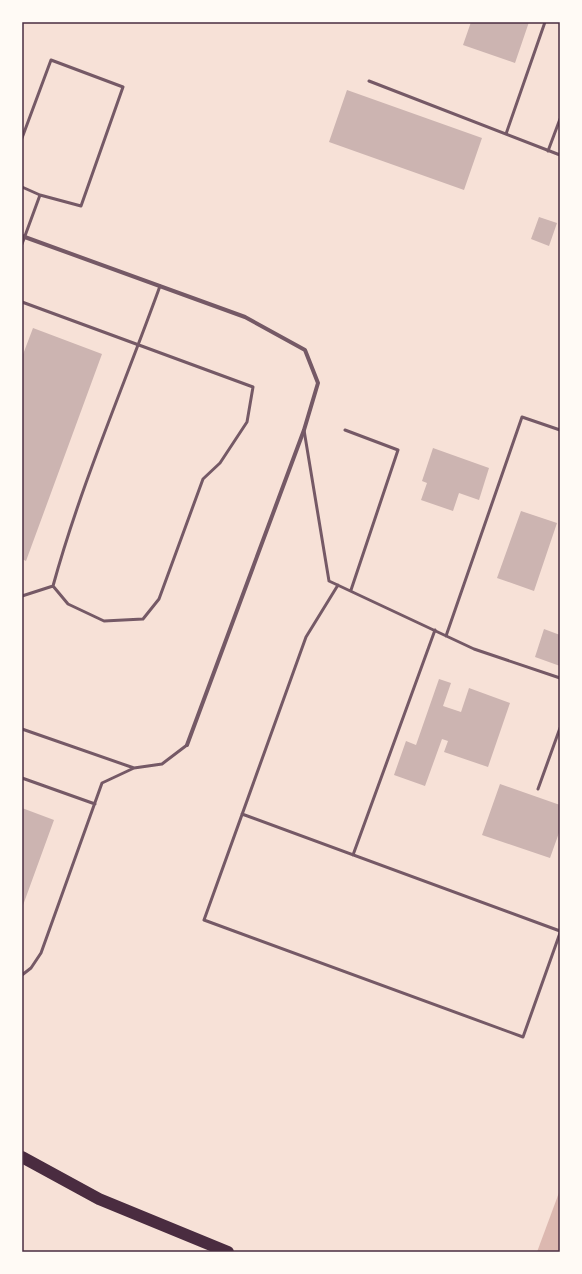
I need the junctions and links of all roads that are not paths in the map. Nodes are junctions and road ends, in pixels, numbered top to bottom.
1 (545, 22) edge
2 (369, 81) dead end
3 (560, 119) edge
4 (506, 134) junction
5 (22, 138) edge
6 (548, 151) junction
7 (560, 155) edge
8 (22, 188) edge
9 (40, 195) junction
10 (23, 237) edge
11 (22, 244) edge
12 (160, 286) junction
13 (22, 302) edge
14 (139, 344) junction
15 (304, 430) junction
16 (344, 430) dead end
17 (560, 430) edge
18 (338, 585) junction
19 (53, 586) junction
20 (351, 590) junction
21 (22, 596) edge
22 (435, 630) junction
23 (446, 636) junction
24 (560, 678) edge
25 (560, 728) edge
26 (22, 729) edge
27 (187, 745) joint
28 (134, 768) junction
29 (22, 778) edge
30 (538, 789) dead end
31 (95, 804) junction
32 (242, 814) junction
33 (353, 855) junction
34 (560, 932) edge
35 (22, 975) edge
36 (22, 1158) edge
37 (228, 1252) edge

1 - 4 lane
2 - 4 lane
3 - 6 lane
4 - 6 lane
5 - 9 lane
6 - 7 lane
8 - 9 lane
9 - 10 lane
10 - 11 lane
10 - 12 street
12 - 14 lane
12 - 15 street
13 - 14 lane
14 - 19 lane
14 - 19 lane
15 - 18 lane
15 - 27 street
16 - 20 lane
17 - 23 lane
18 - 20 lane
18 - 32 lane
19 - 21 lane
20 - 22 lane
22 - 23 lane
22 - 33 lane
23 - 24 lane
25 - 30 lane
26 - 28 lane
27 - 28 lane
28 - 31 lane
29 - 31 lane
31 - 35 lane
32 - 33 lane
32 - 34 lane
33 - 34 lane
36 - 37 highway

